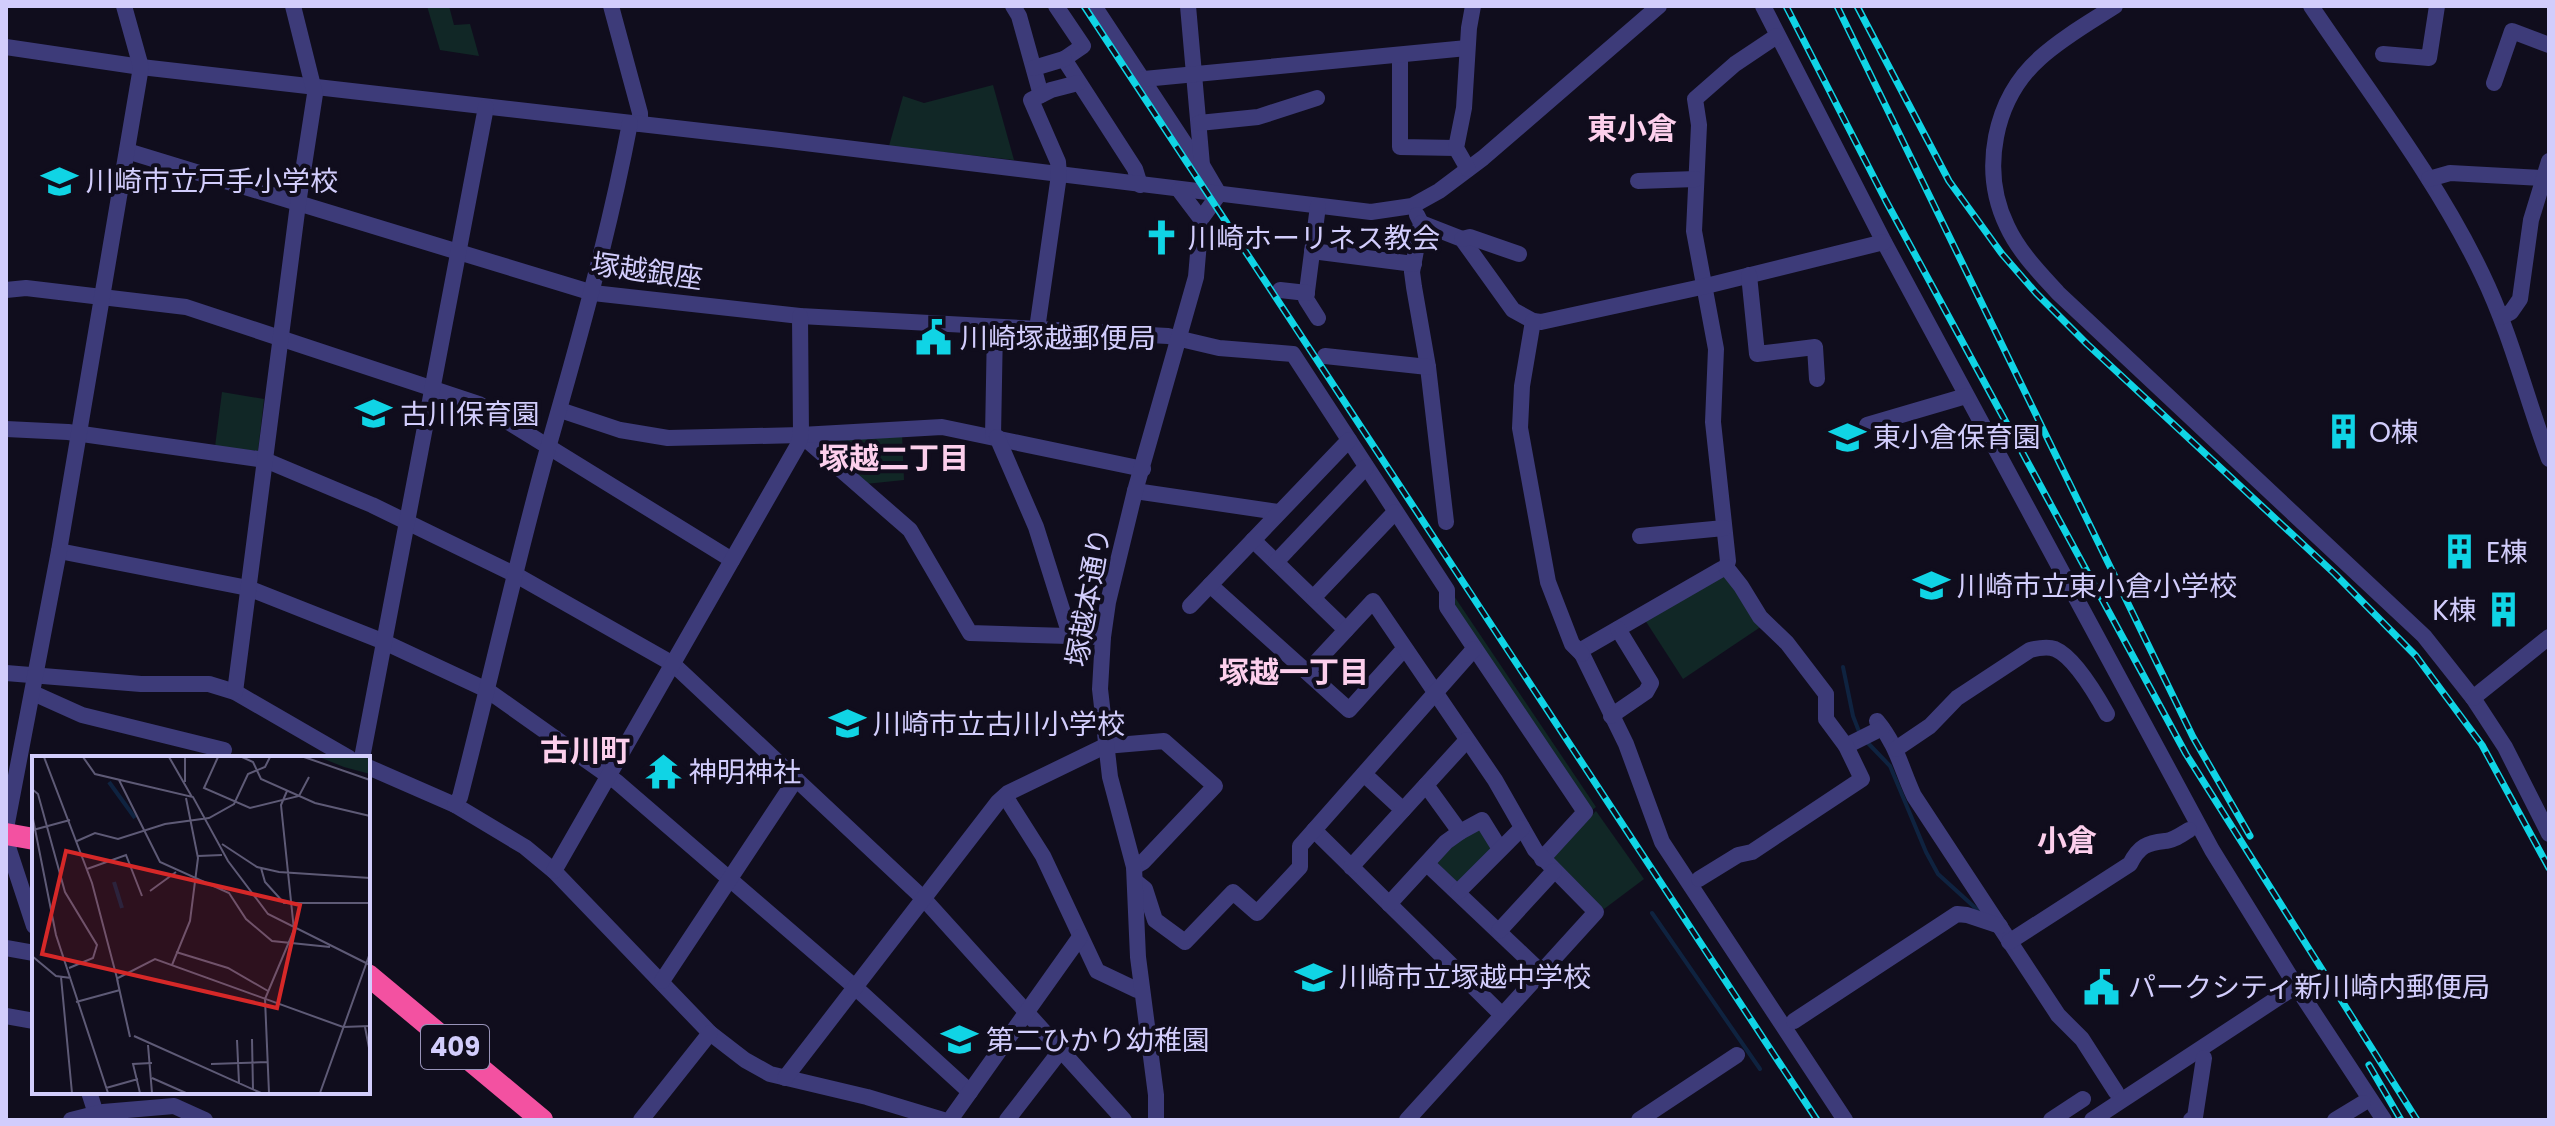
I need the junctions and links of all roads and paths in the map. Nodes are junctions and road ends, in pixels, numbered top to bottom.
1 (124, 6) edge
2 (293, 6) edge
3 (611, 6) edge
4 (1013, 6) edge
5 (1056, 6) edge
6 (1094, 6) edge
7 (1188, 6) edge
8 (1473, 6) edge
9 (1659, 6) edge
10 (1763, 6) edge
11 (2115, 6) edge
12 (2311, 6) edge
13 (2437, 6) edge
14 (1777, 36) junction
15 (2549, 45) edge
16 (6, 47) edge
17 (1467, 48) junction
18 (2383, 54) dead end
19 (1400, 55) junction
20 (1064, 59) junction
21 (141, 67) junction
22 (1034, 68) junction
23 (1194, 73) junction
24 (1144, 79) junction
25 (1078, 83) junction
26 (2494, 83) dead end
27 (315, 86) junction
28 (1041, 95) junction
29 (1317, 98) dead end
30 (486, 107) junction
31 (635, 123) junction
32 (1199, 123) junction
33 (1456, 148) junction
34 (127, 151) junction
35 (2549, 161) edge
36 (1202, 165) junction
37 (1468, 169) junction
38 (1059, 175) junction
39 (2542, 178) junction
40 (1696, 179) junction
41 (2429, 179) junction
42 (1638, 181) dead end
43 (1140, 185) junction
44 (1179, 190) junction
45 (1219, 194) junction
46 (298, 204) junction
47 (1318, 206) junction
48 (1412, 206) junction
49 (1201, 219) junction
50 (1421, 223) junction
51 (1462, 239) junction
52 (1884, 242) junction
53 (1312, 251) junction
54 (457, 252) junction
55 (1519, 254) dead end
56 (1414, 264) junction
57 (1749, 275) junction
58 (1706, 286) junction
59 (6, 290) edge
60 (1280, 290) dead end
61 (593, 293) junction
62 (1307, 293) junction
63 (102, 296) junction
64 (800, 316) junction
65 (2501, 317) junction
66 (1318, 318) dead end
67 (1533, 321) junction
68 (995, 327) junction
69 (1037, 329) junction
70 (280, 339) junction
71 (1180, 340) junction
72 (1325, 356) dead end
73 (1428, 367) junction
74 (1817, 379) dead end
75 (431, 390) junction
76 (1966, 396) junction
77 (560, 410) junction
78 (2543, 424) edge
79 (1867, 425) dead end
80 (6, 429) edge
81 (79, 434) junction
82 (801, 435) junction
83 (995, 437) junction
84 (1349, 440) junction
85 (549, 447) junction
86 (2549, 459) edge
87 (265, 460) junction
88 (1366, 467) junction
89 (1143, 469) junction
90 (1135, 491) junction
91 (1278, 512) junction
92 (1395, 512) junction
93 (407, 522) junction
94 (1446, 522) dead end
95 (1724, 528) junction
96 (1640, 536) dead end
97 (1253, 540) junction
98 (59, 551) junction
99 (732, 560) junction
100 (1276, 562) junction
101 (1726, 567) junction
102 (516, 575) junction
103 (1210, 585) junction
104 (248, 588) junction
105 (1314, 597) junction
106 (1190, 606) dead end
107 (1618, 629) junction
108 (1346, 630) junction
109 (1070, 635) junction
110 (1103, 637) junction
111 (2549, 637) edge
112 (382, 641) junction
113 (1404, 649) junction
114 (1474, 649) junction
115 (1582, 651) junction
116 (673, 664) junction
117 (1307, 672) junction
118 (6, 673) edge
119 (36, 675) junction
120 (487, 690) junction
121 (235, 692) junction
122 (33, 693) junction
123 (1434, 693) junction
124 (2473, 698) junction
125 (2107, 714) dead end
126 (1611, 716) junction
127 (1866, 734) junction
128 (1467, 740) junction
129 (1105, 746) junction
130 (1896, 749) junction
131 (224, 750) dead end
132 (346, 756) edge
133 (362, 756) edge
134 (370, 768) edge
135 (1364, 774) junction
136 (610, 777) junction
137 (796, 779) junction
138 (1426, 785) junction
139 (1005, 796) junction
140 (455, 805) junction
141 (1403, 810) junction
142 (1522, 828) junction
143 (1314, 830) junction
144 (2189, 830) dead end
145 (1460, 832) junction
146 (2549, 834) edge
147 (32, 839) edge
148 (7, 842) edge
149 (1500, 849) junction
150 (32, 853) edge
151 (1427, 864) junction
152 (1548, 865) junction
153 (1351, 867) junction
154 (554, 871) junction
155 (1134, 874) junction
156 (730, 879) junction
157 (1699, 879) dead end
158 (1458, 892) junction
159 (924, 899) junction
160 (1389, 904) junction
161 (32, 920) edge
162 (2000, 926) junction
163 (1499, 931) junction
164 (1080, 937) junction
165 (2009, 942) junction
166 (6, 948) edge
167 (32, 953) edge
168 (1541, 972) junction
169 (370, 977) edge
170 (662, 981) junction
171 (2296, 986) junction
172 (856, 988) junction
173 (1142, 989) junction
174 (370, 993) edge
175 (1028, 1013) junction
176 (1502, 1015) junction
177 (6, 1016) edge
178 (32, 1021) edge
179 (1794, 1021) dead end
180 (710, 1033) junction
181 (1061, 1050) junction
182 (1737, 1055) dead end
183 (2204, 1058) dead end
184 (785, 1078) junction
185 (970, 1092) junction
186 (2116, 1092) dead end
187 (90, 1094) edge
188 (2083, 1099) dead end
189 (2363, 1103) dead end
190 (97, 1117) edge
191 (71, 1120) edge
192 (205, 1120) edge
193 (522, 1120) edge
194 (542, 1120) edge
195 (641, 1120) edge
196 (943, 1120) edge
197 (950, 1120) edge
198 (1007, 1120) edge
199 (1124, 1120) edge
200 (1156, 1120) edge
201 (1407, 1120) edge
202 (1639, 1120) edge
203 (1845, 1120) edge
204 (2051, 1120) edge
205 (2092, 1120) edge
206 (2191, 1120) edge
207 (2335, 1120) edge
208 (2384, 1120) edge

1 - 21 street
2 - 27 street
3 - 31 street
4 - 22 street
5 - 20 street
6 - 24 street
7 - 23 street
8 - 17 street
9 - 37 street
10 - 14 street
11 - 124 street
12 - 41 street
13 - 18 street
14 - 40 street
14 - 52 street
15 - 26 street
16 - 21 street
17 - 19 street
17 - 33 street
19 - 23 street
19 - 33 street
20 - 22 street
20 - 25 street
21 - 27 street
21 - 34 street
22 - 28 street
23 - 24 street
23 - 32 street
24 - 36 street
25 - 28 street
25 - 43 street
27 - 30 street
27 - 46 street
28 - 38 street
29 - 32 street
30 - 31 street
30 - 54 street
31 - 38 street
31 - 61 street
32 - 36 street
33 - 37 street
34 - 46 street, 塚越銀座
34 - 63 street
35 - 39 street
36 - 45 street
37 - 48 street
38 - 43 street
38 - 69 street
39 - 41 street
39 - 65 street
40 - 42 street
40 - 58 street
41 - 65 street
43 - 44 street
44 - 45 street
44 - 49 street
45 - 47 street
45 - 49 street
46 - 54 street, 塚越銀座
46 - 70 street
47 - 48 street
47 - 53 street
48 - 50 street
49 - 71 street, 塚越本通り
50 - 51 street
50 - 56 street
51 - 55 street
51 - 67 street
52 - 57 street
52 - 76 street
53 - 56 street
53 - 62 street
54 - 61 street, 塚越銀座
54 - 75 street
56 - 73 street
57 - 58 street
57 - 74 street
58 - 67 street
58 - 95 street
59 - 63 street
60 - 62 street
61 - 64 street, 塚越銀座
61 - 77 street
62 - 66 street
63 - 70 street
63 - 81 street
64 - 68 street, 塚越銀座
64 - 82 street
65 - 78 street
67 - 115 street
68 - 69 street, 塚越銀座
68 - 83 street
69 - 71 street, 塚越銀座
70 - 75 street
70 - 87 street
71 - 84 street, 塚越銀座
71 - 89 street, 塚越本通り
72 - 73 street
73 - 94 street
75 - 85 street
75 - 93 street
76 - 79 street
76 - 171 street
77 - 82 street
77 - 85 street
78 - 86 street
80 - 81 street
81 - 87 street
81 - 98 street
82 - 83 street
82 - 99 street
82 - 109 street
83 - 89 street
83 - 109 street
84 - 88 street, 塚越銀座
84 - 91 street
85 - 99 street
85 - 102 street
87 - 93 street
87 - 104 street
88 - 92 street, 塚越銀座
88 - 100 street
89 - 90 street, 塚越本通り
90 - 91 street
90 - 110 street, 塚越本通り
91 - 97 street
92 - 105 street
92 - 114 street, 塚越銀座
93 - 102 street
93 - 112 street
95 - 96 street
95 - 101 street
97 - 100 street
97 - 103 street
98 - 104 street
98 - 119 street
99 - 116 street
100 - 105 street
101 - 107 street
101 - 127 street
102 - 116 street
102 - 120 street
103 - 106 street
103 - 117 street
104 - 112 street
104 - 121 street
105 - 108 street
107 - 115 street
107 - 126 street
108 - 113 street
108 - 117 street
109 - 110 street
110 - 129 street, 塚越本通り
111 - 124 street
112 - 120 street
112 - 133 street
113 - 117 street
113 - 123 street
114 - 123 street
114 - 152 street, 塚越銀座
115 - 126 street
116 - 136 street
116 - 137 street
118 - 119 street
119 - 121 street
119 - 122 street
120 - 136 street
120 - 140 street
121 - 132 street
122 - 131 street
122 - 148 street
123 - 128 street
123 - 135 street
124 - 146 street
125 - 130 street
126 - 203 street
127 - 130 street
127 - 157 street
128 - 138 street
128 - 142 street
129 - 139 street
129 - 155 street, 塚越本通り
129 - 155 street
130 - 162 street
134 - 140 street
135 - 141 street
135 - 143 street
136 - 154 street
136 - 156 street
137 - 156 street
137 - 159 street
138 - 141 street
138 - 145 street
139 - 159 street
139 - 164 street
140 - 154 street
141 - 153 street
142 - 149 street
142 - 152 street
143 - 153 street
143 - 155 street
144 - 165 street
145 - 149 street
145 - 151 street
147 - 148 highway
148 - 150 highway
148 - 161 street
149 - 158 street
151 - 158 street
151 - 160 street
152 - 163 street
152 - 168 street
153 - 160 street
154 - 170 street
155 - 173 street, 塚越本通り
156 - 170 street
156 - 172 street
158 - 163 street
159 - 172 street
159 - 175 street
160 - 176 street
162 - 165 street
162 - 179 street
163 - 168 street
164 - 173 street
164 - 175 street
165 - 186 street
166 - 167 street
168 - 176 street
169 - 194 highway, 409
170 - 180 street
171 - 205 street
171 - 208 street
172 - 184 street
172 - 185 street
173 - 200 street, 塚越本通り
174 - 193 highway, 409
175 - 181 street
175 - 185 street
176 - 201 street
177 - 178 street
180 - 184 street
180 - 195 street
181 - 198 street
181 - 199 street
182 - 202 street
183 - 206 street
184 - 196 street
185 - 197 street
187 - 190 street
188 - 204 street
189 - 207 street
190 - 191 street
190 - 192 street

